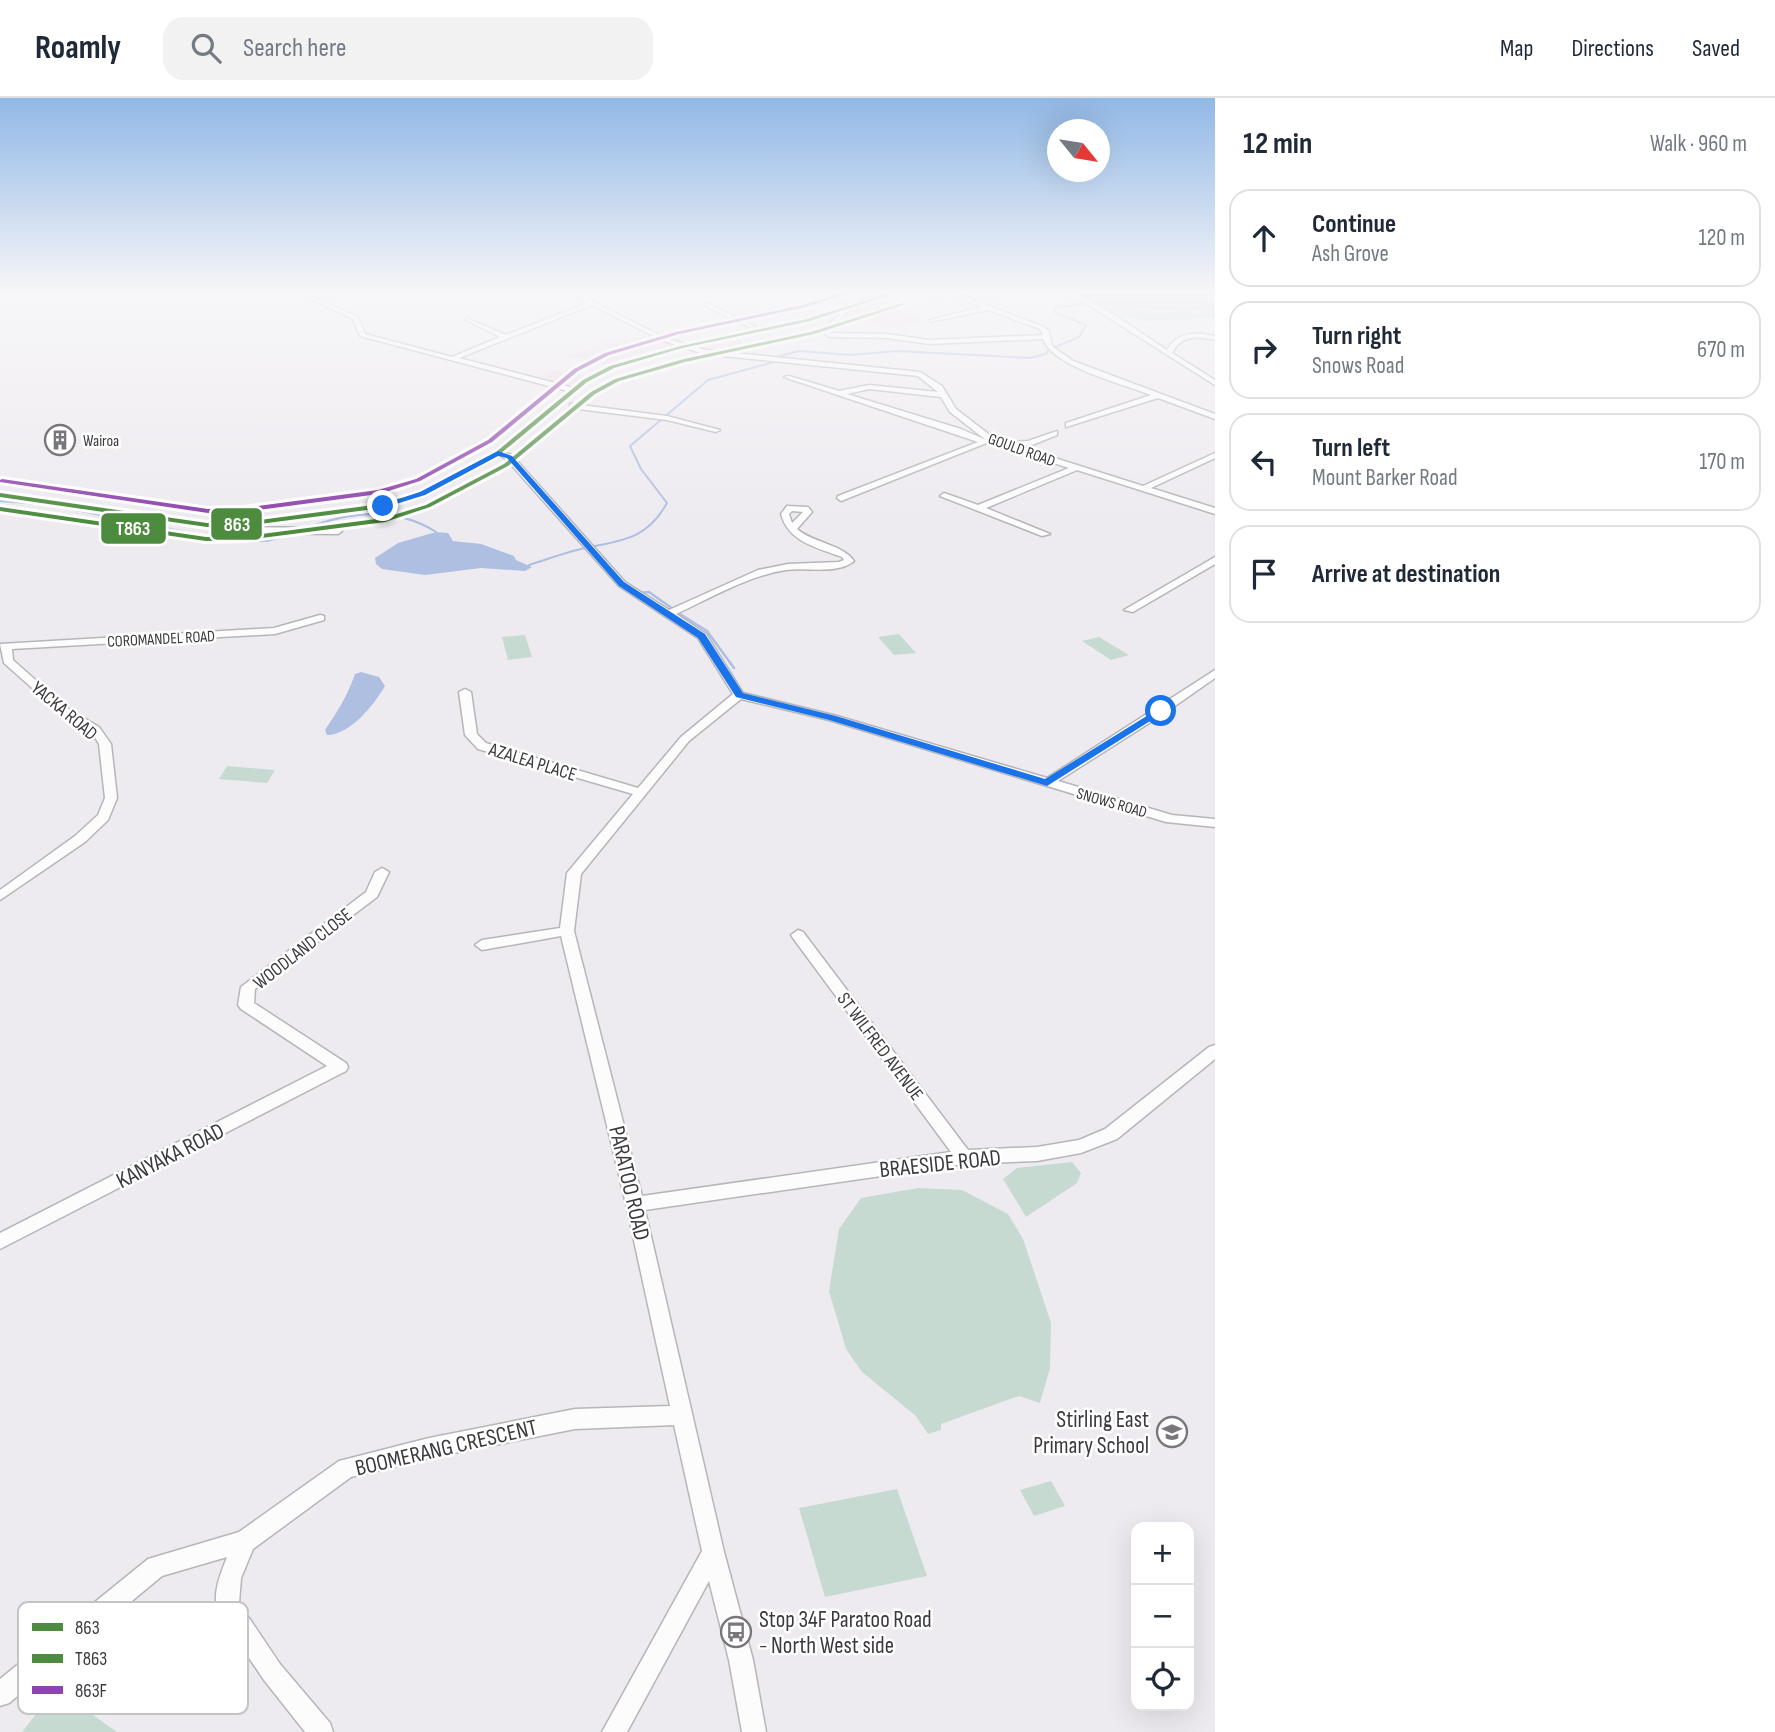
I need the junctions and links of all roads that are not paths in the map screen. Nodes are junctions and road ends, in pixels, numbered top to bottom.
1 (484, 367) edge
2 (611, 367) edge
3 (852, 367) edge
4 (1084, 367) edge
5 (1192, 367) edge
6 (787, 377) dead end
7 (1215, 383) edge
8 (575, 391) junction
9 (840, 393) junction
10 (943, 396) junction
11 (1158, 396) junction
12 (573, 406) dead end
13 (1215, 417) edge
14 (1069, 425) dead end
15 (716, 430) dead end
16 (1054, 433) dead end
17 (989, 441) junction
18 (498, 453) junction
19 (1215, 456) edge
20 (1075, 468) junction
21 (1143, 489) junction
22 (0, 495) edge
23 (944, 496) dead end
24 (841, 498) dead end
25 (978, 508) junction
26 (1215, 511) edge
27 (206, 526) junction
28 (793, 528) dead end
29 (338, 531) dead end
30 (1045, 534) dead end
31 (1215, 560) edge
32 (1129, 610) dead end
33 (668, 614) junction
34 (320, 618) dead end
35 (3, 647) edge
36 (1215, 673) edge
37 (466, 692) dead end
38 (739, 695) junction
39 (1047, 783) junction
40 (640, 792) junction
41 (1215, 823) edge
42 (382, 872) dead end
43 (3, 890) edge
44 (567, 931) junction
45 (798, 935) dead end
46 (482, 945) dead end
47 (1215, 1051) edge
48 (340, 1067) joint
49 (964, 1157) junction
50 (635, 1204) junction
51 (0, 1242) edge
52 (683, 1415) junction
53 (245, 1541) junction
54 (713, 1552) junction
55 (113, 1602) edge
56 (227, 1602) edge
57 (248, 1637) edge
58 (18, 1679) edge
59 (0, 1694) edge
60 (321, 1732) edge
61 (614, 1732) edge
62 (754, 1732) edge

1 - 8 street
2 - 8 main road
3 - 10 street, GOULD ROAD
4 - 11 street
5 - 7 street
6 - 9 street
8 - 18 main road
9 - 10 street
9 - 17 street
10 - 17 street, GOULD ROAD
11 - 13 street
11 - 14 street
12 - 15 street
16 - 17 street
17 - 20 street, GOULD ROAD
17 - 24 street
18 - 27 main road
18 - 33 street
19 - 21 street
20 - 21 street, GOULD ROAD
20 - 25 street
21 - 26 street, GOULD ROAD
22 - 27 main road
23 - 25 street
25 - 30 street
27 - 29 street
28 - 33 street
31 - 32 street
33 - 38 street
34 - 35 street, COROMANDEL ROAD
35 - 43 street, YACKA ROAD
36 - 39 street
37 - 40 street, AZALEA PLACE
38 - 39 street, SNOWS ROAD
38 - 40 street, PARATOO ROAD
39 - 41 street, SNOWS ROAD
40 - 44 street, PARATOO ROAD
42 - 48 street, WOODLAND CLOSE
44 - 46 street
44 - 50 street, PARATOO ROAD
45 - 49 street, ST WILFRED AVENUE
47 - 49 street, BRAESIDE ROAD
48 - 51 street, KANYAKA ROAD
49 - 50 street, BRAESIDE ROAD
50 - 52 street, PARATOO ROAD
52 - 53 street, BOOMERANG CRESCENT
52 - 54 street, PARATOO ROAD
53 - 55 street
53 - 56 street
54 - 61 street
54 - 62 street, PARATOO ROAD
57 - 60 street
58 - 59 street

